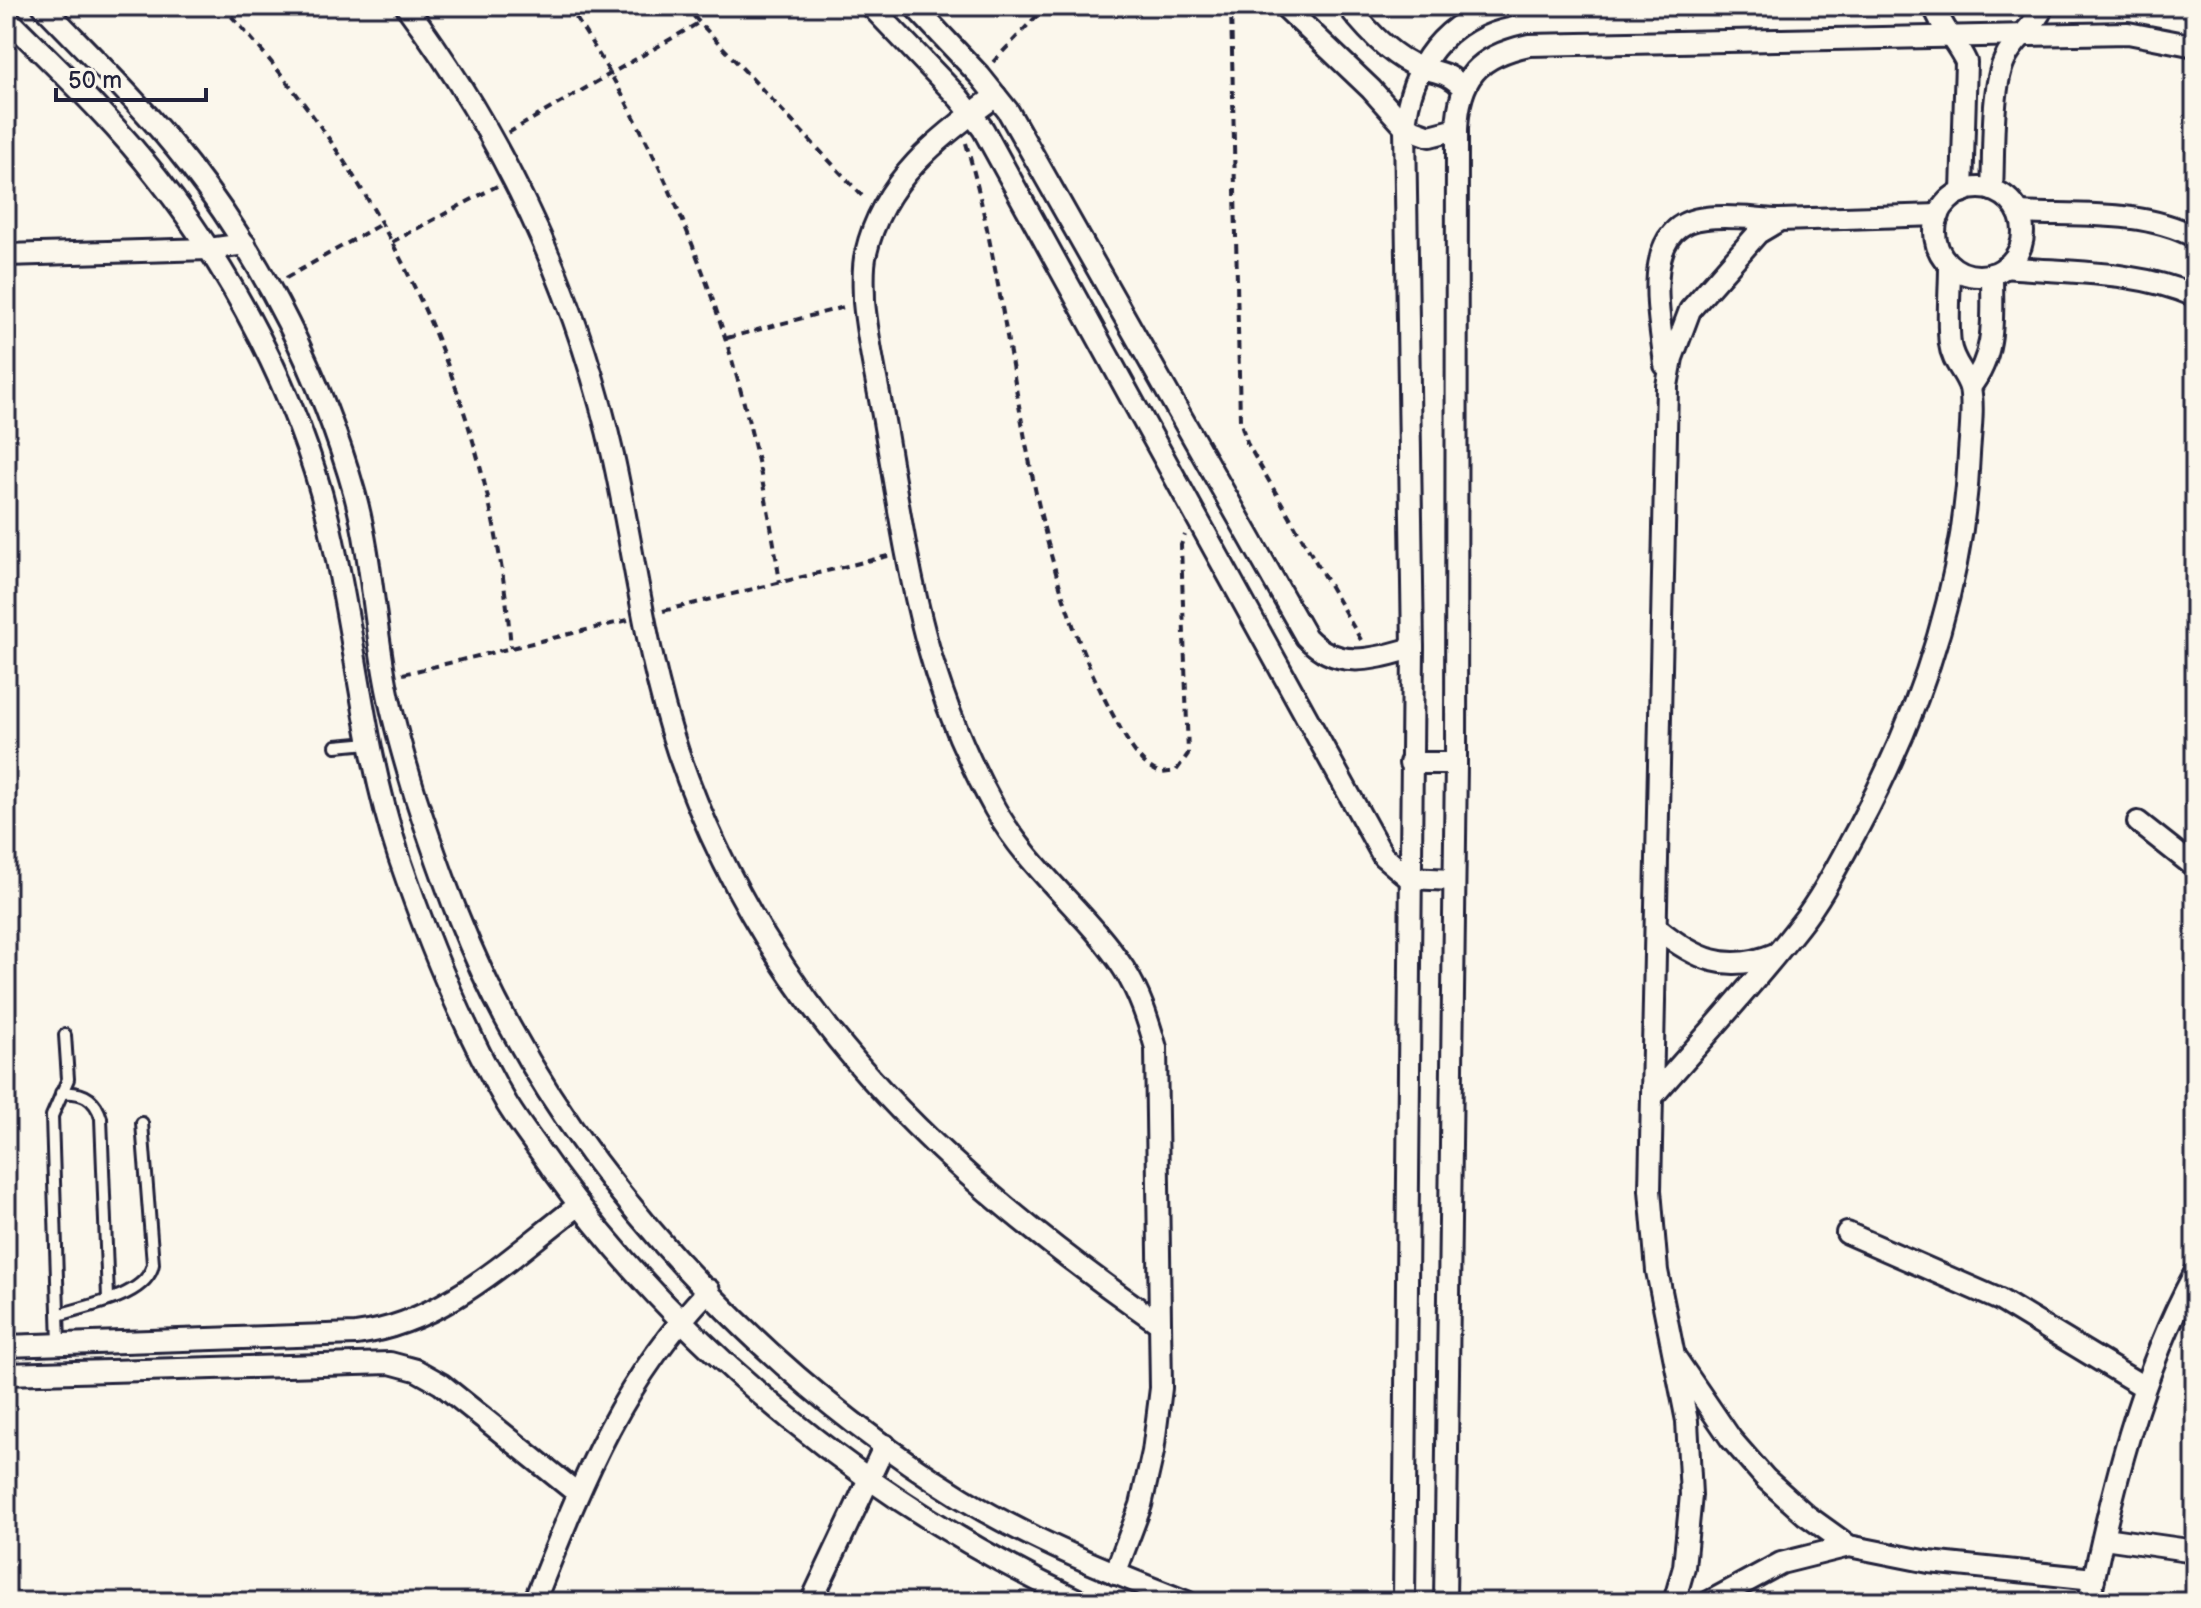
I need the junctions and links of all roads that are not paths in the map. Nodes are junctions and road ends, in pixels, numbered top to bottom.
1 (43, 6) edge
2 (406, 6) edge
3 (871, 6) edge
4 (914, 6) edge
5 (1284, 6) edge
6 (1348, 6) edge
7 (1507, 6) edge
8 (1934, 6) edge
9 (2043, 6) edge
10 (6, 17) edge
11 (2021, 35) junction
12 (1950, 36) junction
13 (2195, 46) edge
14 (1420, 67) junction
15 (1463, 88) junction
16 (996, 96) junction
17 (966, 117) junction
18 (1405, 127) junction
19 (1457, 129) junction
20 (1965, 135) junction
21 (1996, 135) junction
22 (1992, 190) junction
23 (1962, 192) junction
24 (2019, 213) junction
25 (1939, 215) junction
26 (1780, 220) junction
27 (2195, 237) edge
28 (245, 244) junction
29 (209, 249) junction
30 (6, 255) edge
31 (1950, 266) junction
32 (1999, 271) junction
33 (2195, 296) edge
34 (1667, 386) junction
35 (1970, 387) junction
36 (1279, 595) junction
37 (1252, 612) junction
38 (1306, 637) junction
39 (1413, 648) junction
40 (1275, 655) junction
41 (369, 743) junction
42 (336, 746) dead end
43 (1410, 763) junction
44 (1456, 763) junction
45 (2138, 822) dead end
46 (2195, 867) edge
47 (1409, 878) junction
48 (1453, 880) junction
49 (1657, 928) junction
50 (1775, 954) junction
51 (65, 1035) dead end
52 (61, 1093) junction
53 (1653, 1096) junction
54 (142, 1123) dead end
55 (579, 1205) junction
56 (1847, 1233) dead end
57 (2195, 1273) edge
58 (709, 1290) junction
59 (108, 1298) junction
60 (2186, 1306) edge
61 (59, 1315) junction
62 (680, 1320) junction
63 (1160, 1324) junction
64 (59, 1344) junction
65 (6, 1346) edge
66 (1670, 1350) junction
67 (6, 1374) edge
68 (2144, 1387) junction
69 (885, 1445) junction
70 (867, 1480) junction
71 (577, 1493) junction
72 (2104, 1538) junction
73 (1849, 1546) junction
74 (2191, 1553) edge
75 (1115, 1574) junction
76 (2094, 1579) junction
77 (534, 1602) edge
78 (811, 1602) edge
79 (1082, 1602) edge
80 (1187, 1602) edge
81 (1404, 1602) edge
82 (1445, 1602) edge
83 (1674, 1602) edge
84 (1709, 1602) edge
85 (2089, 1602) edge

1 - 28 street
2 - 63 street
3 - 17 street
4 - 16 street
5 - 18 street
6 - 14 street
7 - 14 street
8 - 12 street
9 - 11 street
10 - 29 street
11 - 12 street
11 - 13 street
11 - 21 street
12 - 15 street
12 - 20 street
14 - 15 street
14 - 18 street
15 - 19 street
16 - 17 street
16 - 36 street
17 - 37 street
17 - 63 street
18 - 19 street
18 - 39 street
19 - 44 street
20 - 21 street
20 - 23 street
21 - 22 street
22 - 23 street
22 - 24 street
23 - 25 street
24 - 27 street
24 - 32 street
25 - 26 street
25 - 31 street
26 - 34 street
26 - 34 street
28 - 29 street
28 - 58 street
29 - 30 street
29 - 41 street
31 - 32 street
31 - 35 street
32 - 33 street
32 - 35 street
34 - 49 street
35 - 50 street
36 - 37 street
36 - 38 street
37 - 40 street
38 - 39 street
38 - 40 street
39 - 43 street
40 - 47 street
41 - 42 lane
41 - 55 street
43 - 44 street
43 - 47 street
44 - 48 street
45 - 46 street
47 - 48 street
47 - 81 street
48 - 82 street
49 - 50 street
49 - 53 street
50 - 53 street
51 - 52 lane
52 - 59 lane
52 - 61 lane
53 - 66 street
54 - 59 lane
55 - 62 street
55 - 64 street
56 - 68 street
57 - 60 street
58 - 62 street
58 - 69 street
59 - 61 lane
60 - 68 street
61 - 64 lane
62 - 70 street
62 - 71 street
63 - 75 street
64 - 65 street
66 - 73 street
66 - 83 street
67 - 71 street
68 - 72 street
69 - 70 street
69 - 75 street
70 - 78 street
70 - 79 street
71 - 77 street
72 - 74 street
72 - 76 street
73 - 76 street
73 - 84 street
75 - 80 street
76 - 85 street

